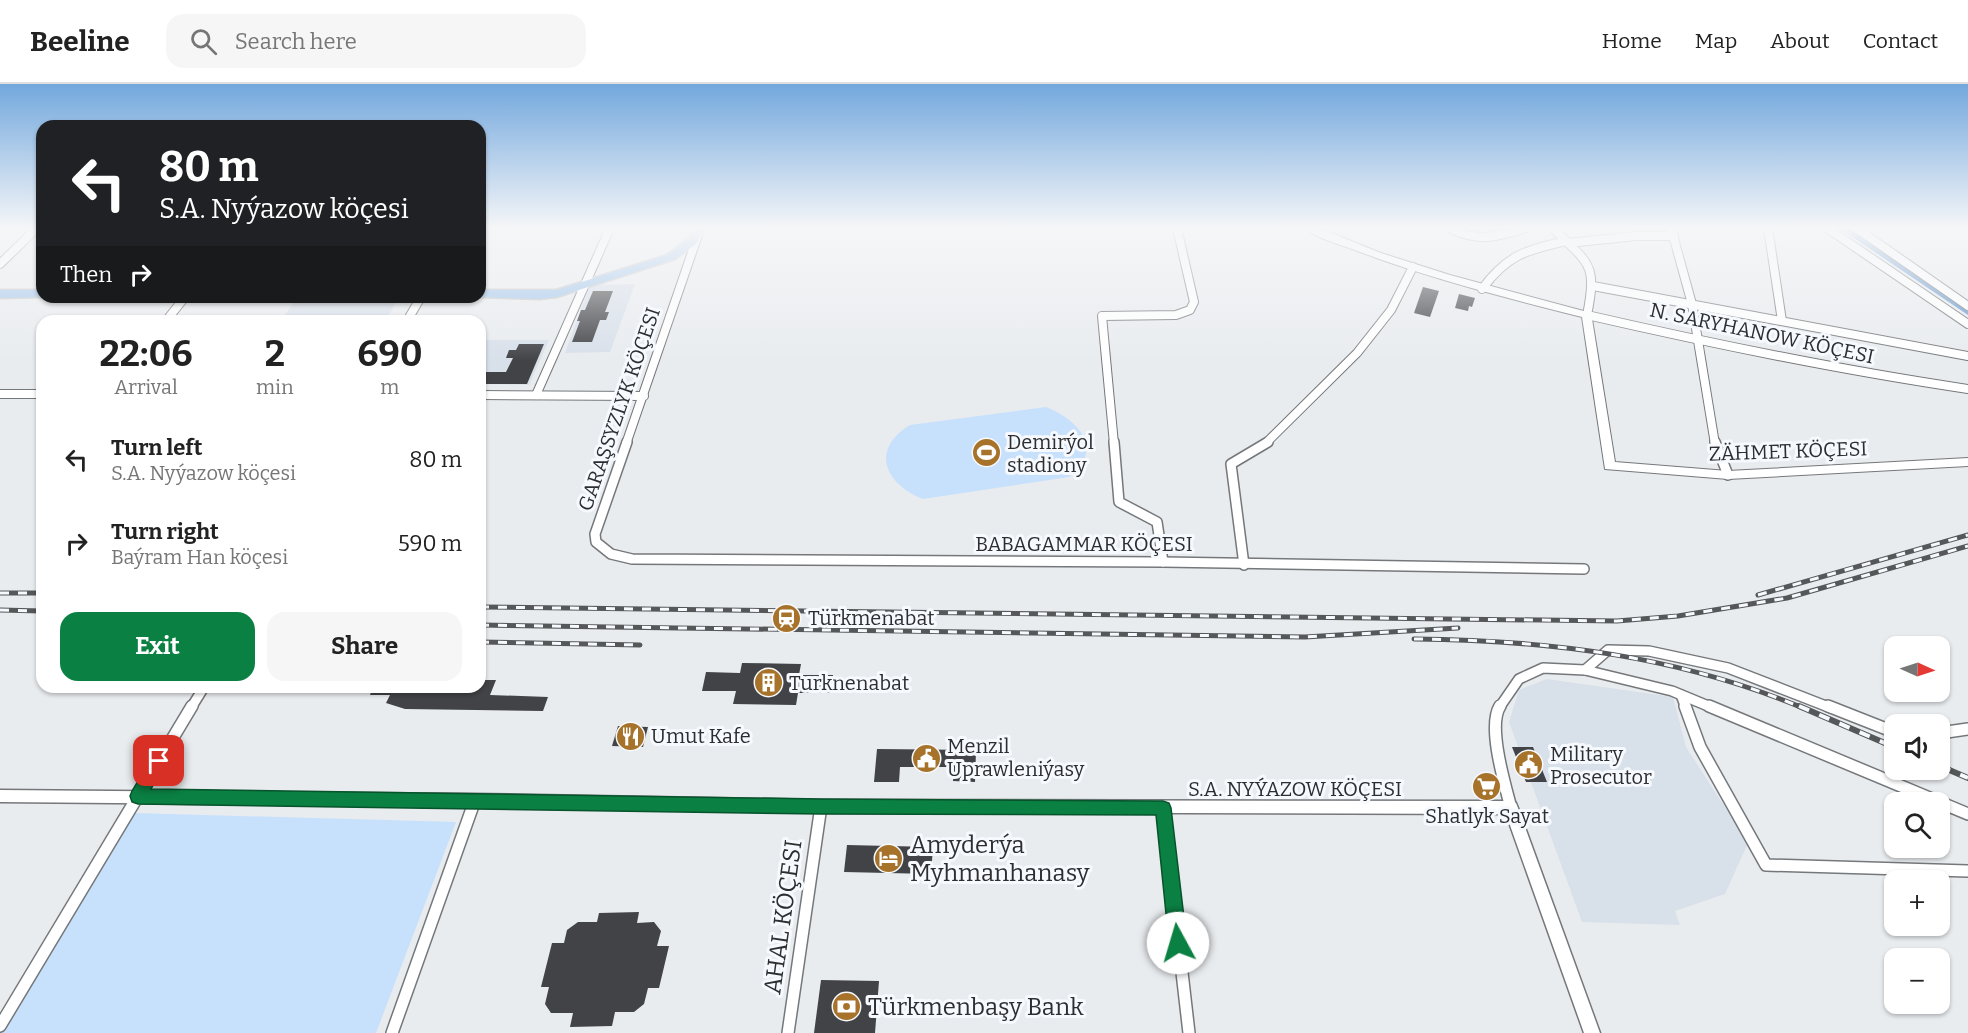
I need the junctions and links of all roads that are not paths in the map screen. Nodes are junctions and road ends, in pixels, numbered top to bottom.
1 (589, 272) edge
2 (620, 272) edge
3 (685, 272) edge
4 (1188, 272) edge
5 (1410, 272) edge
6 (1430, 272) edge
7 (1494, 272) edge
8 (1591, 272) edge
9 (1683, 272) edge
10 (1775, 272) edge
11 (1892, 272) edge
12 (1920, 272) edge
13 (584, 284) junction
14 (1593, 286) junction
15 (1482, 289) junction
16 (0, 294) edge
17 (36, 294) edge
18 (486, 294) edge
19 (181, 303) edge
20 (1692, 304) junction
21 (1968, 306) edge
22 (171, 315) edge
23 (1587, 315) junction
24 (1782, 321) junction
25 (1968, 324) edge
26 (1698, 340) junction
27 (1968, 356) edge
28 (1968, 389) edge
29 (0, 394) edge
30 (36, 394) edge
31 (486, 395) edge
32 (536, 395) junction
33 (644, 396) junction
34 (1968, 462) edge
35 (1728, 475) junction
36 (595, 534) joint
37 (1163, 562) junction
38 (1244, 565) junction
39 (1584, 569) dead end
40 (1585, 670) junction
41 (200, 693) edge
42 (1681, 695) junction
43 (1884, 728) edge
44 (1968, 729) edge
45 (1950, 732) edge
46 (0, 796) edge
47 (138, 796) junction
48 (476, 800) junction
49 (821, 806) junction
50 (1163, 808) junction
51 (1511, 808) junction
52 (1968, 814) edge
53 (1968, 871) edge
54 (0, 1026) edge
55 (392, 1033) edge
56 (788, 1033) edge
57 (1189, 1033) edge
58 (1592, 1033) edge

1 - 13 street
2 - 13 main road
3 - 33 street, GARAŞSYZLYK KÖÇESI
4 - 37 street
5 - 38 street
6 - 15 main road, N. SARYHANOW KÖÇESI
7 - 15 street
8 - 14 street
9 - 20 street
10 - 24 street
11 - 25 street
12 - 21 street
13 - 18 main road
13 - 32 street
14 - 20 street
14 - 23 street
15 - 23 main road, N. SARYHANOW KÖÇESI
16 - 17 main road
19 - 22 street
20 - 24 street
20 - 26 street
23 - 26 street, N. SARYHANOW KÖÇESI
23 - 35 main road, ZÄHMET KÖÇESI
24 - 27 street
26 - 28 street, N. SARYHANOW KÖÇESI
26 - 35 street
29 - 30 street
31 - 32 street
32 - 33 street
33 - 36 street, GARAŞSYZLYK KÖÇESI
34 - 35 main road, ZÄHMET KÖÇESI
36 - 37 street, BABAGAMMAR KÖÇESI
37 - 38 street, BABAGAMMAR KÖÇESI
38 - 39 street, BABAGAMMAR KÖÇESI
40 - 42 street
40 - 43 street
40 - 51 street
41 - 47 street
42 - 52 street
42 - 53 street
44 - 45 street
46 - 47 street, S.A. NYÝAZOW KÖÇESI
47 - 48 street, S.A. NYÝAZOW KÖÇESI
47 - 54 street
48 - 49 street, S.A. NYÝAZOW KÖÇESI
48 - 55 street
49 - 50 street, S.A. NYÝAZOW KÖÇESI
49 - 56 street, AHAL KÖÇESI
50 - 51 street, S.A. NYÝAZOW KÖÇESI
50 - 57 street
51 - 58 street

